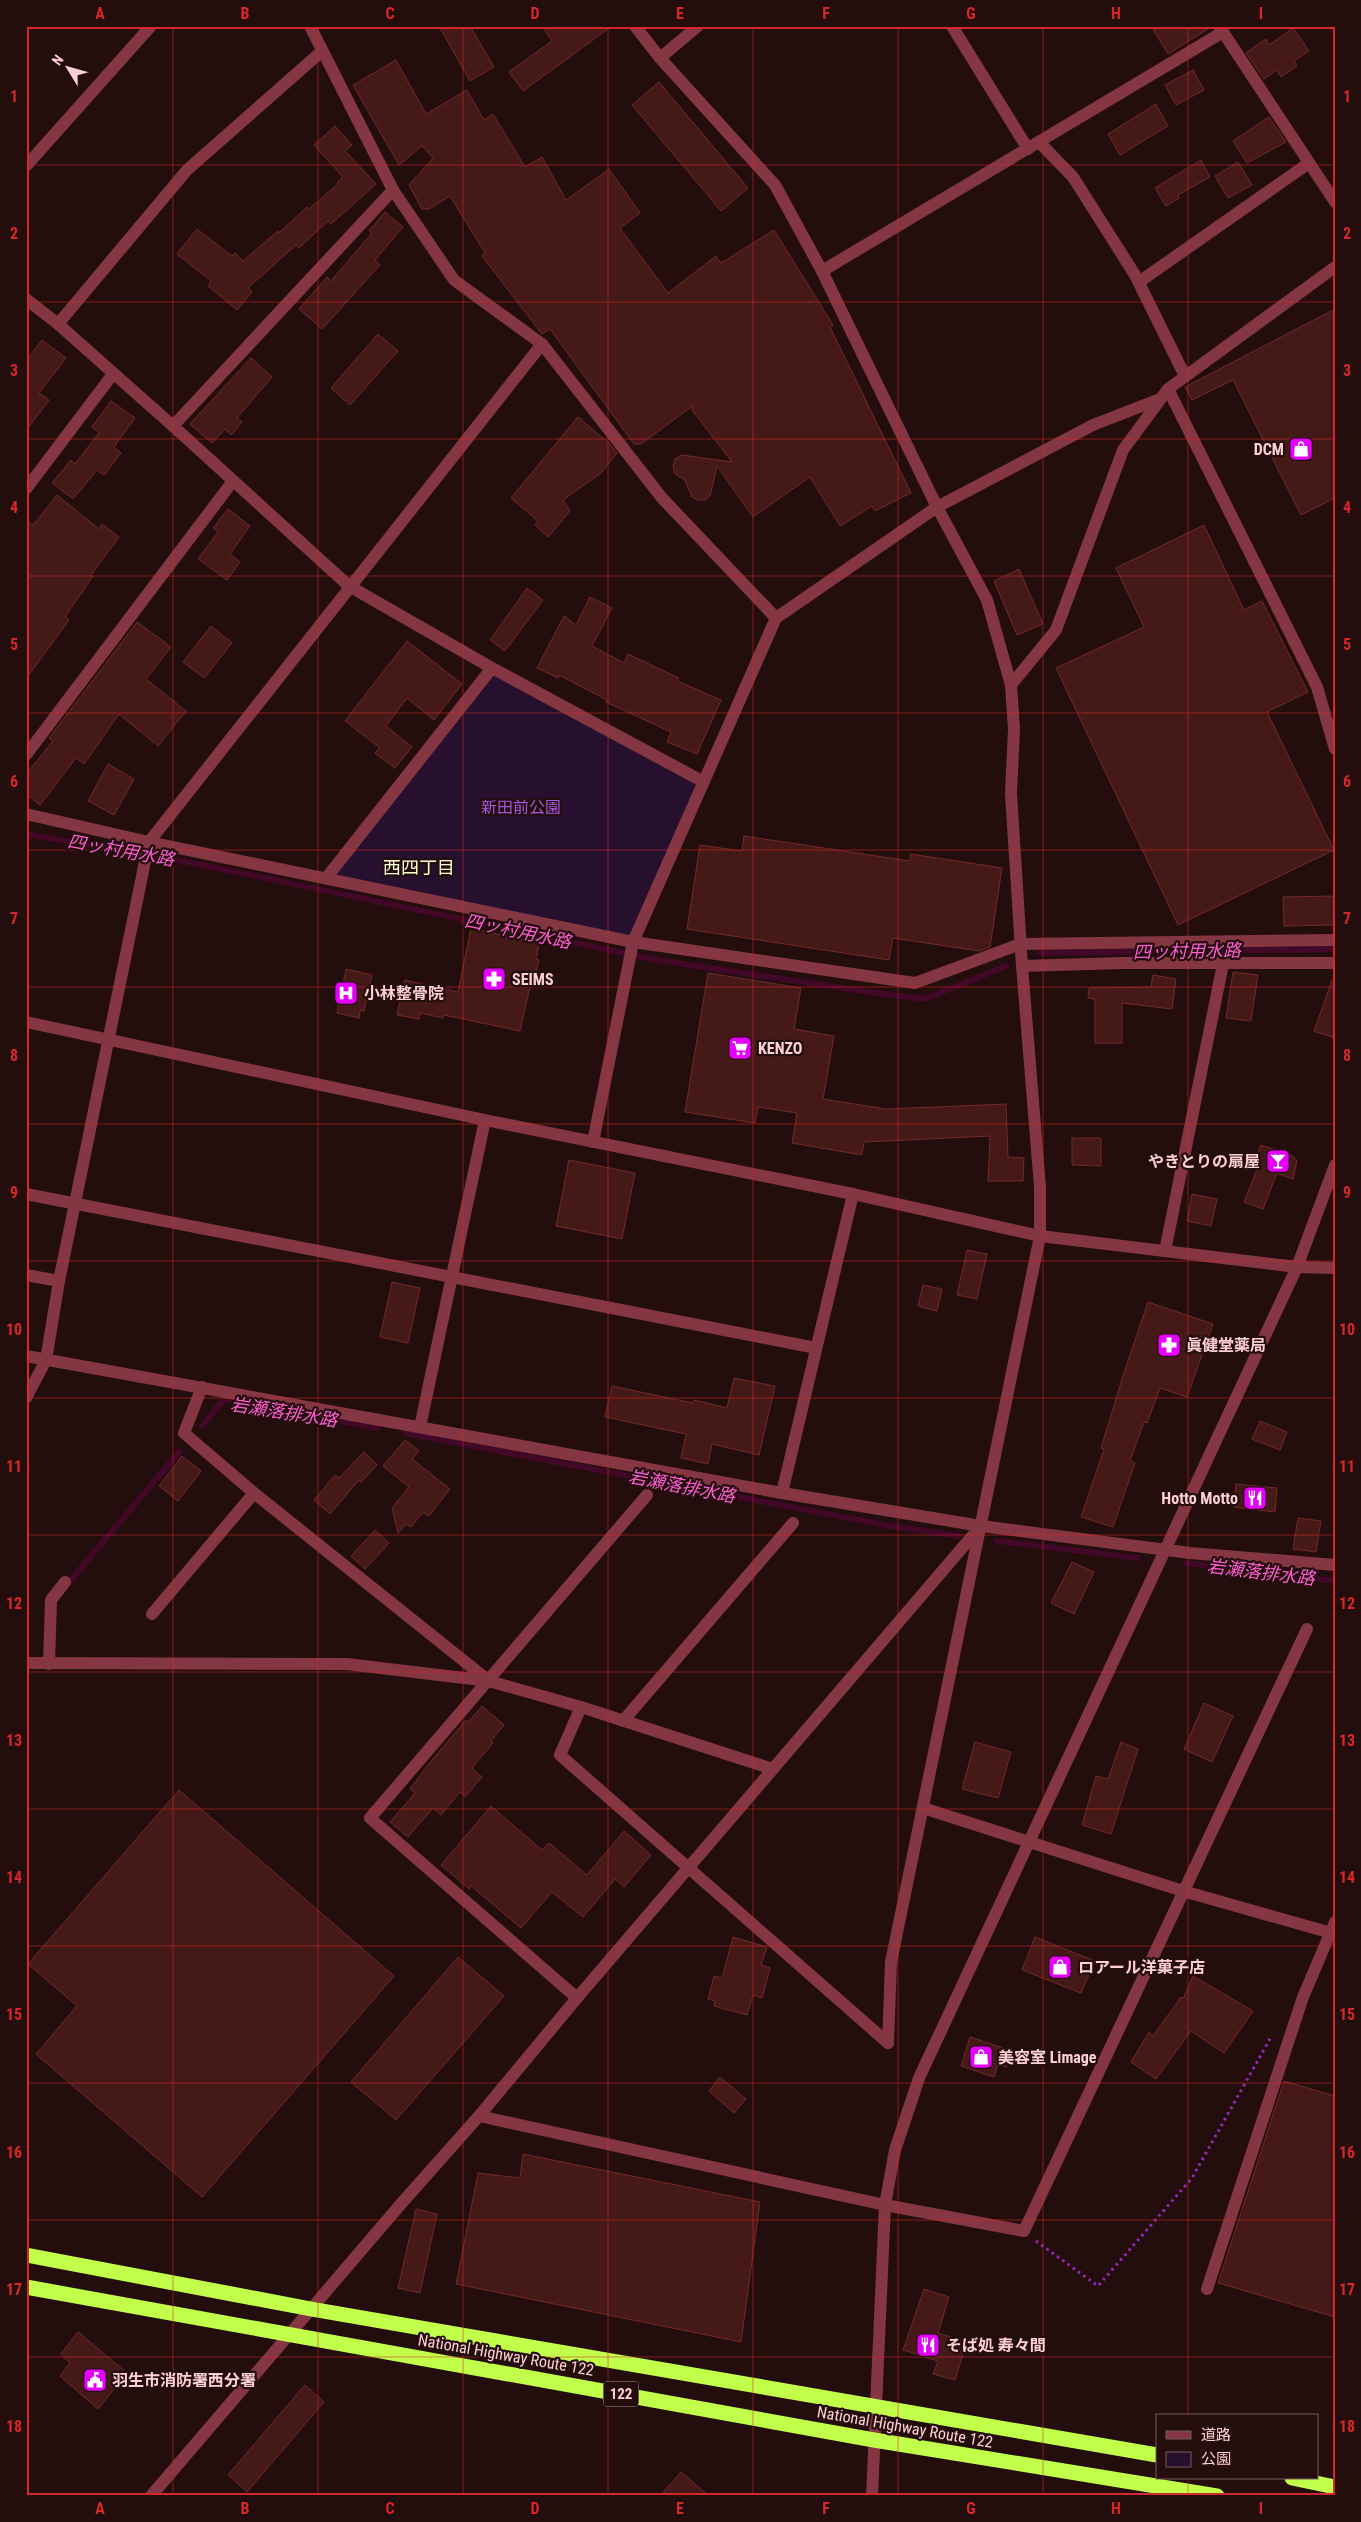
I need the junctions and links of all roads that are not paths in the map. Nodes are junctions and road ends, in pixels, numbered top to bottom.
1 (150, 26) edge
2 (310, 26) edge
3 (635, 26) edge
4 (698, 26) edge
5 (952, 26) edge
6 (1221, 29) edge
7 (322, 51) junction
8 (660, 58) junction
9 (1033, 145) junction
10 (1309, 162) junction
11 (26, 166) edge
12 (393, 190) junction
13 (1335, 202) edge
14 (1335, 267) edge
15 (822, 271) junction
16 (1139, 282) junction
17 (26, 299) edge
18 (58, 324) junction
19 (542, 344) junction
20 (113, 374) junction
21 (1185, 376) junction
22 (1164, 394) junction
23 (173, 426) junction
24 (233, 481) junction
25 (26, 489) edge
26 (937, 507) junction
27 (349, 586) junction
28 (776, 618) junction
29 (492, 668) junction
30 (1012, 684) junction
31 (1335, 749) edge
32 (26, 755) edge
33 (702, 781) junction
34 (26, 814) edge
35 (149, 842) junction
36 (327, 877) junction
37 (1335, 940) edge
38 (633, 942) junction
39 (1020, 944) junction
40 (1335, 963) edge
41 (1223, 964) junction
42 (1022, 966) junction
43 (26, 1022) edge
44 (109, 1039) junction
45 (485, 1120) junction
46 (594, 1142) junction
47 (1335, 1165) edge
48 (26, 1194) edge
49 (853, 1194) junction
50 (76, 1204) junction
51 (1040, 1236) junction
52 (1166, 1251) junction
53 (1297, 1267) junction
54 (1335, 1268) edge
55 (26, 1275) edge
56 (452, 1277) junction
57 (59, 1281) junction
58 (816, 1348) junction
59 (26, 1356) edge
60 (46, 1360) junction
61 (202, 1387) junction
62 (26, 1398) edge
63 (420, 1427) junction
64 (254, 1493) junction
65 (782, 1493) junction
66 (647, 1495) dead end
67 (793, 1522) dead end
68 (981, 1526) junction
69 (1166, 1550) junction
70 (1335, 1565) edge
71 (65, 1582) dead end
72 (152, 1614) dead end
73 (1307, 1629) dead end
74 (26, 1663) edge
75 (49, 1664) junction
76 (489, 1681) junction
77 (581, 1707) junction
78 (623, 1721) junction
79 (773, 1769) junction
80 (923, 1808) junction
81 (1029, 1843) junction
82 (689, 1868) junction
83 (1183, 1891) junction
84 (1333, 1930) edge
85 (577, 1998) junction
86 (479, 2116) junction
87 (885, 2205) junction
88 (26, 2255) edge
89 (26, 2287) edge
90 (1207, 2289) dead end
91 (311, 2309) junction
92 (291, 2333) junction
93 (876, 2407) junction
94 (874, 2440) junction
95 (1156, 2455) edge
96 (1302, 2480) edge
97 (1335, 2487) edge
98 (151, 2496) edge
99 (872, 2496) edge
100 (1217, 2496) edge

1 - 11 street
2 - 7 street
3 - 8 street
4 - 8 street
5 - 9 street
6 - 9 street
6 - 10 street
7 - 12 street
7 - 18 street
8 - 15 street
9 - 15 street
9 - 16 street
10 - 13 street
10 - 16 street
12 - 19 street
12 - 23 street
14 - 21 street
15 - 26 street
16 - 21 street
17 - 18 street
18 - 20 street
19 - 27 street
19 - 28 street
20 - 23 street
20 - 25 street
21 - 22 street
22 - 26 street
22 - 30 street
22 - 31 street
23 - 24 street
24 - 27 street
24 - 32 street
26 - 28 street
26 - 30 street
27 - 29 street
27 - 35 street
28 - 33 street
29 - 33 street
29 - 36 street
30 - 39 street
33 - 38 street
34 - 35 street
35 - 36 street
35 - 44 street
36 - 38 street
37 - 39 street
38 - 39 street
38 - 46 street
39 - 42 street
40 - 41 street
41 - 42 street
41 - 52 street
42 - 51 street
43 - 44 street
44 - 45 street
44 - 50 street
45 - 46 street
45 - 56 street
46 - 49 street
47 - 53 street
48 - 50 street
49 - 51 street
49 - 58 street
50 - 56 street
50 - 57 street
51 - 52 street
51 - 68 street
52 - 53 street
53 - 54 street
53 - 69 street
55 - 57 street
56 - 58 street
56 - 63 street
57 - 60 street
58 - 65 street
59 - 60 street
60 - 61 street
60 - 62 street
61 - 63 street
61 - 64 street
63 - 65 street
64 - 72 street
64 - 76 street
65 - 68 street
66 - 76 street
67 - 78 street
68 - 69 street
68 - 79 street
68 - 80 street
69 - 70 street
69 - 81 street
71 - 75 street
73 - 83 street
74 - 75 street
75 - 76 street
76 - 77 street
76 - 85 street
77 - 78 street
77 - 82 street
78 - 79 street
79 - 82 street
80 - 81 street
80 - 82 street
81 - 83 street
81 - 87 street
82 - 85 street
83 - 84 street
83 - 87 street
84 - 90 street
85 - 86 street
86 - 87 street
86 - 91 street
87 - 93 street
88 - 91 highway, National Highway Route 122 / 122
89 - 92 highway, National Highway Route 122 / 122
91 - 92 street
91 - 93 highway, National Highway Route 122 / 122
92 - 94 highway, National Highway Route 122 / 122
92 - 98 street
93 - 94 street
93 - 95 highway, National Highway Route 122 / 122
94 - 99 street
94 - 100 highway, National Highway Route 122 / 122
96 - 97 highway

